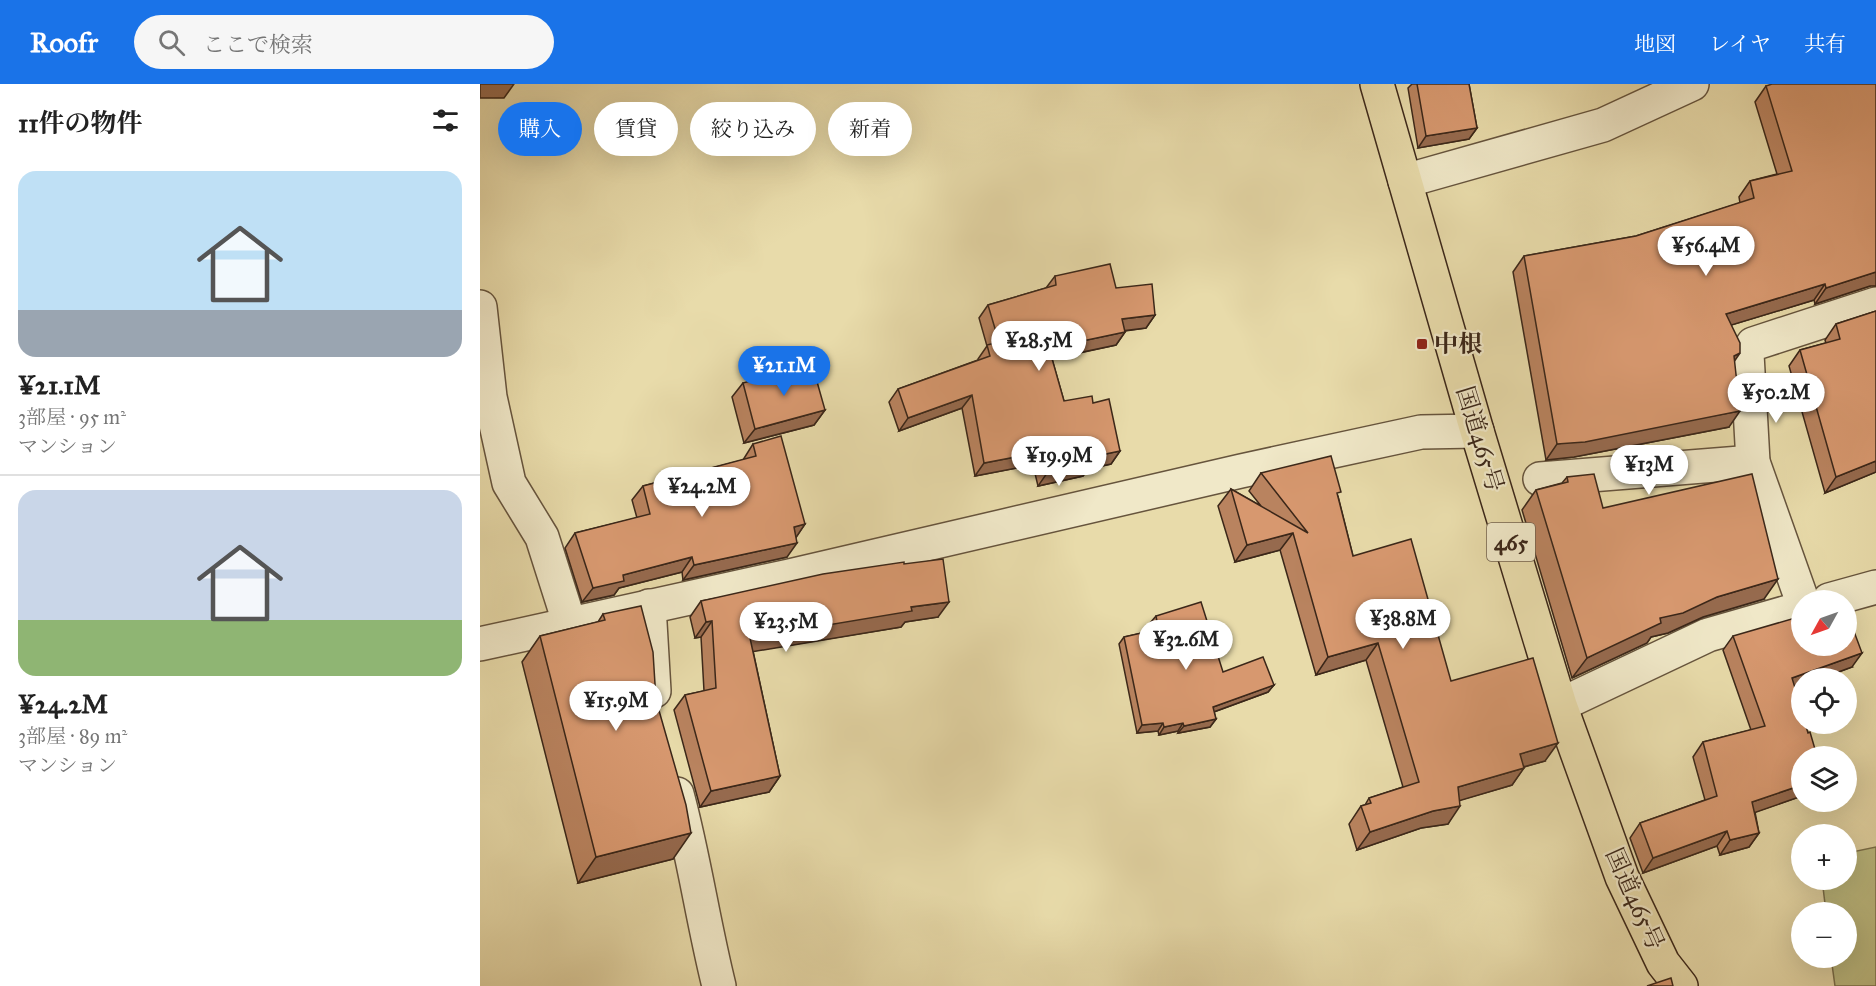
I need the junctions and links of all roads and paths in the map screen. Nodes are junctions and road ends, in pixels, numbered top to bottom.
1 (1377, 84) edge
2 (1692, 84) edge
3 (1405, 181) junction
4 (1876, 304) edge
5 (480, 307) edge
6 (1477, 431) junction
7 (1753, 462) junction
8 (1540, 479) dead end
9 (1876, 587) edge
10 (1798, 590) edge
11 (1857, 592) edge
12 (649, 606) junction
13 (1791, 611) edge
14 (570, 625) junction
15 (480, 644) edge
16 (1560, 705) junction
17 (656, 721) edge
18 (668, 763) edge
19 (719, 986) edge
20 (1681, 986) edge

1 - 3 highway, 国道465号 / 465
2 - 3 street
3 - 6 highway, 国道465号 / 465
4 - 7 street
5 - 14 street
6 - 12 street
6 - 16 highway, 国道465号 / 465
7 - 8 street
7 - 10 street
9 - 11 street
12 - 14 street
12 - 17 street
13 - 16 street
14 - 15 street
16 - 20 highway, 国道465号 / 465
18 - 19 street

